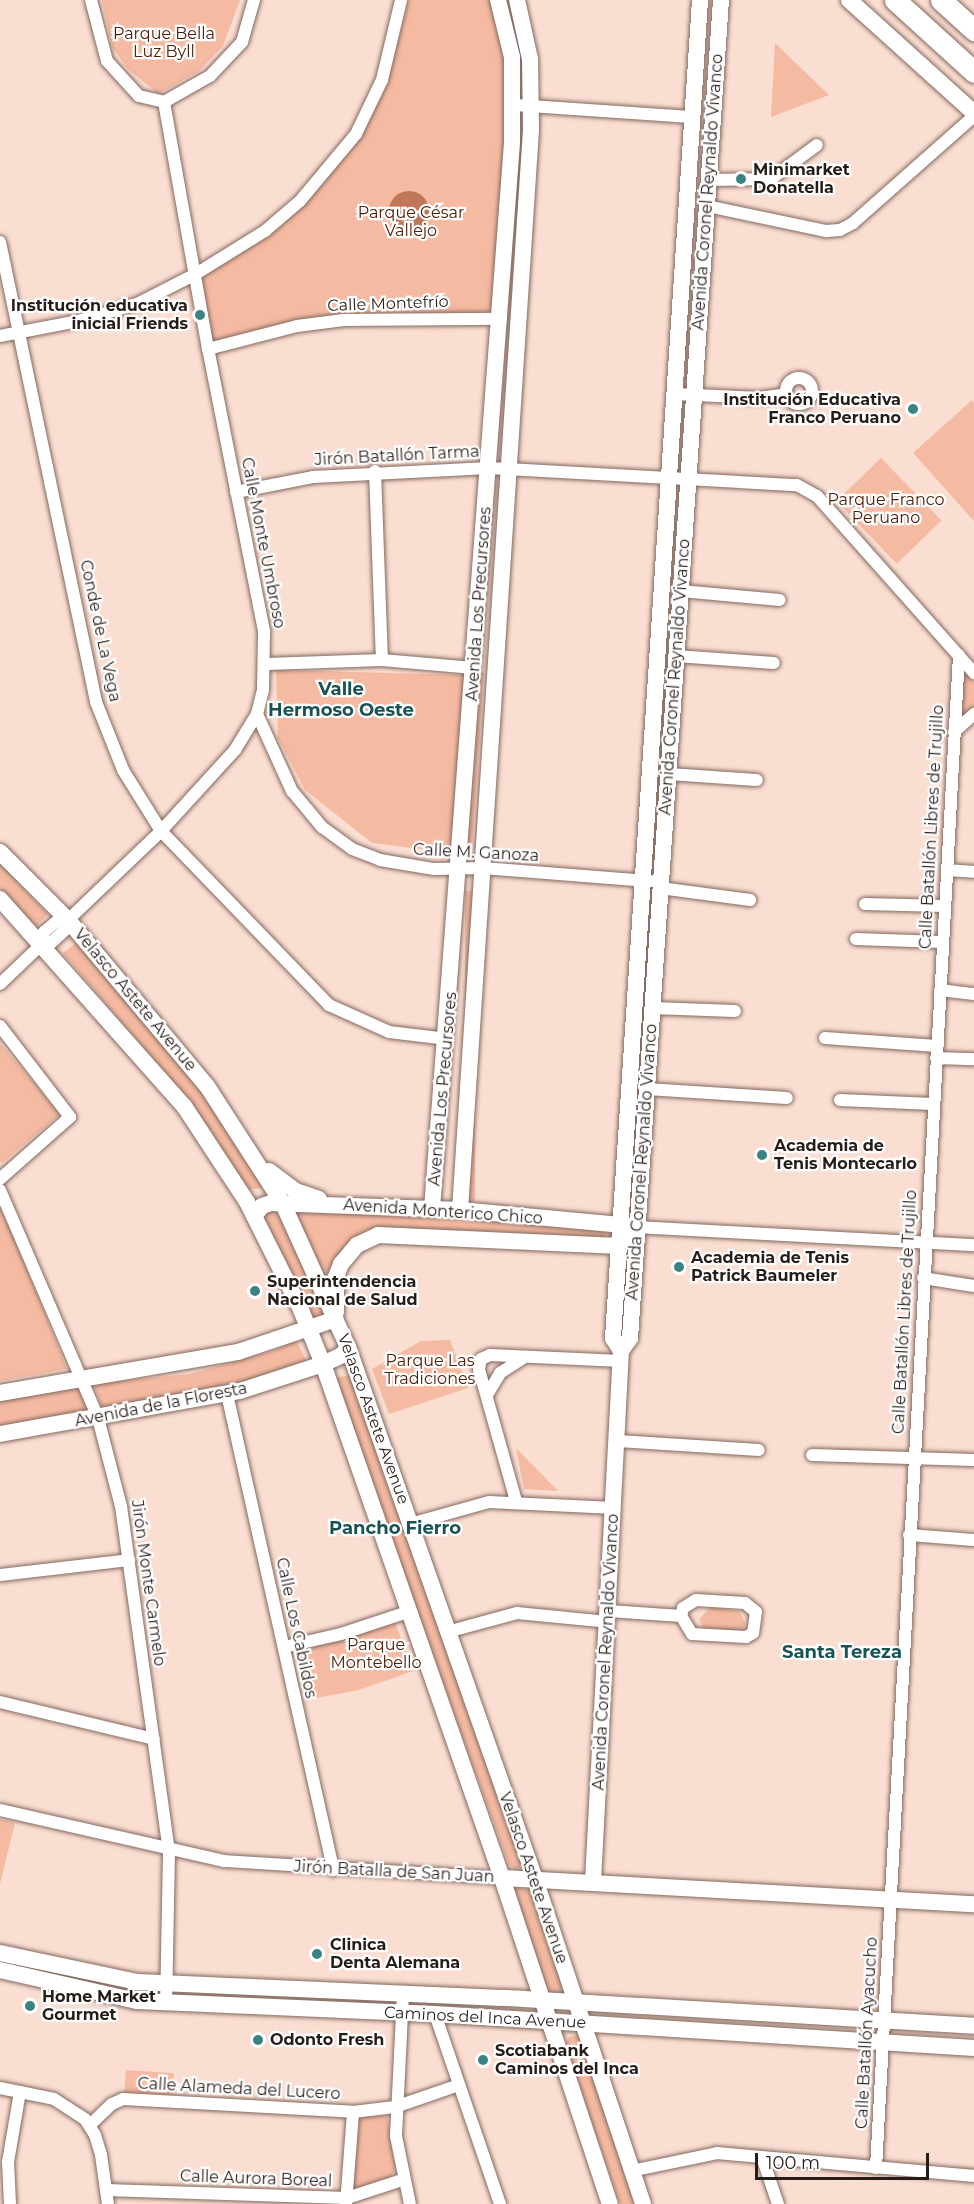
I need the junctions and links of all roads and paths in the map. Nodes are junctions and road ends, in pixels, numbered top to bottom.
1 (91, 0) edge
2 (254, 0) edge
3 (401, 0) edge
4 (498, 0) edge
5 (517, 0) edge
6 (700, 0) edge
7 (721, 0) edge
8 (849, 0) edge
9 (895, 0) edge
10 (941, 0) edge
11 (974, 30) edge
12 (974, 72) edge
13 (164, 102) junction
14 (514, 105) junction
15 (532, 106) junction
16 (974, 115) edge
17 (692, 117) junction
18 (817, 145) dead end
19 (708, 180) junction
20 (707, 206) junction
21 (0, 242) edge
22 (194, 275) junction
23 (501, 319) junction
24 (17, 333) junction
25 (0, 336) edge
26 (208, 349) junction
27 (675, 393) junction
28 (694, 394) junction
29 (787, 394) dead end
30 (489, 468) junction
31 (507, 468) junction
32 (375, 471) junction
33 (669, 477) junction
34 (688, 478) junction
35 (236, 492) junction
36 (681, 591) junction
37 (780, 600) dead end
38 (959, 655) junction
39 (676, 656) junction
40 (382, 660) junction
41 (774, 663) dead end
42 (267, 664) junction
43 (474, 668) junction
44 (974, 673) edge
45 (656, 682) junction
46 (674, 683) junction
47 (257, 714) junction
48 (974, 714) edge
49 (954, 732) junction
50 (245, 734) junction
51 (265, 734) junction
52 (668, 774) junction
53 (757, 780) dead end
54 (161, 831) junction
55 (0, 852) edge
56 (460, 868) junction
57 (483, 868) junction
58 (947, 870) junction
59 (974, 872) edge
60 (643, 880) junction
61 (661, 885) junction
62 (0, 899) edge
63 (750, 900) dead end
64 (865, 904) dead end
65 (944, 906) junction
66 (68, 920) junction
67 (856, 939) dead end
68 (942, 942) junction
69 (42, 944) junction
70 (0, 984) edge
71 (940, 990) junction
72 (974, 994) edge
73 (652, 1008) junction
74 (735, 1011) dead end
75 (0, 1026) edge
76 (825, 1038) dead end
77 (448, 1039) junction
78 (936, 1052) junction
79 (974, 1059) edge
80 (647, 1089) junction
81 (787, 1098) dead end
82 (840, 1100) dead end
83 (933, 1104) junction
84 (256, 1158) junction
85 (0, 1179) edge
86 (0, 1190) edge
87 (282, 1203) junction
88 (367, 1207) junction
89 (432, 1209) junction
90 (460, 1210) junction
91 (255, 1216) junction
92 (629, 1226) junction
93 (926, 1243) junction
94 (974, 1245) edge
95 (619, 1246) junction
96 (923, 1278) junction
97 (974, 1286) edge
98 (336, 1319) junction
99 (309, 1329) junction
100 (348, 1347) junction
101 (526, 1356) junction
102 (621, 1356) junction
103 (323, 1364) junction
104 (82, 1379) junction
105 (0, 1393) edge
106 (227, 1394) junction
107 (487, 1395) junction
108 (98, 1418) junction
109 (0, 1434) edge
110 (618, 1441) junction
111 (759, 1450) dead end
112 (812, 1455) dead end
113 (913, 1457) junction
114 (974, 1460) edge
115 (516, 1501) junction
116 (614, 1508) junction
117 (410, 1524) junction
118 (909, 1535) junction
119 (974, 1540) edge
120 (129, 1560) junction
121 (0, 1575) edge
122 (408, 1612) junction
123 (608, 1616) junction
124 (681, 1616) junction
125 (447, 1632) junction
126 (284, 1647) junction
127 (0, 1702) edge
128 (154, 1739) junction
129 (0, 1810) edge
130 (169, 1852) junction
131 (333, 1870) junction
132 (502, 1878) junction
133 (534, 1879) junction
134 (593, 1881) junction
135 (891, 1900) junction
136 (974, 1904) edge
137 (0, 1953) edge
138 (0, 1970) edge
139 (168, 1983) junction
140 (403, 1993) junction
141 (540, 2000) junction
142 (166, 2002) junction
143 (573, 2002) junction
144 (401, 2014) junction
145 (435, 2014) junction
146 (547, 2021) junction
147 (884, 2021) junction
148 (581, 2023) junction
149 (974, 2026) edge
150 (884, 2042) junction
151 (974, 2048) edge
152 (459, 2085) junction
153 (0, 2088) edge
154 (20, 2092) junction
155 (395, 2107) junction
156 (353, 2112) junction
157 (90, 2126) junction
158 (762, 2157) junction
159 (876, 2168) junction
160 (631, 2171) junction
161 (974, 2176) edge
162 (402, 2180) junction
163 (106, 2190) junction
164 (346, 2201) edge
165 (10, 2204) edge
166 (108, 2204) edge
167 (410, 2204) edge
168 (500, 2204) edge
169 (610, 2204) edge
170 (643, 2204) edge
171 (778, 2204) edge

1 - 13 street
2 - 13 street
3 - 22 street
4 - 14 street, Avenida Los Precursores
5 - 15 street, Avenida Los Precursores
6 - 17 street, Avenida Coronel Reynaldo Vivanco
7 - 19 street, Avenida Coronel Reynaldo Vivanco
8 - 16 street
9 - 12 highway
10 - 11 highway
13 - 22 street, Calle Monte Umbroso
14 - 15 street
14 - 23 street, Avenida Los Precursores
15 - 17 street
15 - 31 street, Avenida Los Precursores
16 - 20 street
17 - 27 street, Avenida Coronel Reynaldo Vivanco
18 - 19 street
19 - 20 street, Avenida Coronel Reynaldo Vivanco
20 - 28 street, Avenida Coronel Reynaldo Vivanco
21 - 24 street, Conde de La Vega
22 - 24 street
22 - 26 street, Calle Monte Umbroso
23 - 26 street, Calle Montefrío
23 - 30 street, Avenida Los Precursores
24 - 25 street
24 - 54 street, Conde de La Vega
26 - 35 street, Calle Monte Umbroso
27 - 28 street
27 - 33 street, Avenida Coronel Reynaldo Vivanco
28 - 29 street
28 - 34 street, Avenida Coronel Reynaldo Vivanco
30 - 31 street, Jirón Batallón Tarma
30 - 32 street, Jirón Batallón Tarma
30 - 43 street, Avenida Los Precursores
31 - 33 street
31 - 57 street, Avenida Los Precursores
32 - 35 street, Jirón Batallón Tarma
32 - 40 street
33 - 34 street
33 - 45 street, Avenida Coronel Reynaldo Vivanco
34 - 36 street, Avenida Coronel Reynaldo Vivanco
34 - 38 street
35 - 42 street, Calle Monte Umbroso
36 - 37 street
36 - 39 street, Avenida Coronel Reynaldo Vivanco
38 - 44 street
38 - 49 street, Calle Batallón Libres de Trujillo
39 - 41 street
39 - 46 street, Avenida Coronel Reynaldo Vivanco
40 - 42 street
40 - 43 street
42 - 47 street, Calle Monte Umbroso
43 - 56 street, Avenida Los Precursores
45 - 46 street
45 - 60 street, Avenida Coronel Reynaldo Vivanco
46 - 52 street, Avenida Coronel Reynaldo Vivanco
47 - 50 street, Calle Monte Umbroso
47 - 51 street, Calle M. Ganoza
48 - 49 street
49 - 58 street, Calle Batallón Libres de Trujillo
50 - 51 street
50 - 54 street, Calle Monte Umbroso
51 - 56 street, Calle M. Ganoza
52 - 53 street
52 - 61 street, Avenida Coronel Reynaldo Vivanco
54 - 66 street, Calle Monte Umbroso
54 - 77 street, Conde de La Vega
55 - 66 street, Velasco Astete Avenue
56 - 57 street, Calle M. Ganoza
56 - 77 street, Avenida Los Precursores
57 - 60 street, Calle M. Ganoza
57 - 90 street, Avenida Los Precursores
58 - 59 street
58 - 65 street, Calle Batallón Libres de Trujillo
60 - 61 street, Calle M. Ganoza
60 - 92 street, Avenida Coronel Reynaldo Vivanco
61 - 63 street, Calle M. Ganoza
61 - 73 street, Avenida Coronel Reynaldo Vivanco
62 - 69 street, Velasco Astete Avenue
64 - 65 street
65 - 68 street, Calle Batallón Libres de Trujillo
66 - 69 street, Calle Monte Umbroso
66 - 84 street, Velasco Astete Avenue
67 - 68 street
68 - 71 street, Calle Batallón Libres de Trujillo
69 - 70 street, Calle Monte Umbroso
69 - 91 street, Velasco Astete Avenue
71 - 72 street
71 - 78 street, Calle Batallón Libres de Trujillo
73 - 74 street
73 - 80 street, Avenida Coronel Reynaldo Vivanco
75 - 85 street
76 - 78 street
77 - 89 street, Avenida Los Precursores
78 - 79 street
78 - 83 street, Calle Batallón Libres de Trujillo
80 - 81 street
80 - 92 street, Avenida Coronel Reynaldo Vivanco
82 - 83 street
83 - 93 street, Calle Batallón Libres de Trujillo
84 - 87 street, Velasco Astete Avenue
84 - 88 street
86 - 104 street, Jirón Monte Carmelo
87 - 88 street, Avenida Monterico Chico
87 - 91 street, Avenida Monterico Chico
87 - 98 street, Velasco Astete Avenue
88 - 89 street, Avenida Monterico Chico
89 - 90 street, Avenida Monterico Chico
90 - 92 street, Avenida Monterico Chico
91 - 99 street, Velasco Astete Avenue
92 - 93 street, Avenida Monterico Chico
92 - 95 street, Avenida Coronel Reynaldo Vivanco
92 - 102 street, Avenida Coronel Reynaldo Vivanco
93 - 94 street, Avenida Monterico Chico
93 - 96 street, Calle Batallón Libres de Trujillo
95 - 98 street, Avenida Monterico Chico
95 - 102 street, Avenida Coronel Reynaldo Vivanco
96 - 97 street
96 - 113 street, Calle Batallón Libres de Trujillo
98 - 99 street
98 - 100 street, Velasco Astete Avenue
99 - 103 street, Velasco Astete Avenue
99 - 104 street
100 - 103 street, Avenida de la Floresta
100 - 117 street, Velasco Astete Avenue
101 - 102 street
101 - 107 street
101 - 107 street
102 - 110 street, Avenida Coronel Reynaldo Vivanco
103 - 106 street, Avenida de la Floresta
103 - 122 street, Velasco Astete Avenue
104 - 105 street
104 - 108 street, Jirón Monte Carmelo
106 - 108 street, Avenida de la Floresta
106 - 126 street, Calle Los Cabildos
107 - 115 street
108 - 109 street, Avenida de la Floresta
108 - 120 street, Jirón Monte Carmelo
110 - 111 street
110 - 116 street, Avenida Coronel Reynaldo Vivanco
112 - 113 street
113 - 114 street
113 - 118 street, Calle Batallón Libres de Trujillo
115 - 116 street
115 - 117 street
116 - 123 street, Avenida Coronel Reynaldo Vivanco
117 - 125 street, Velasco Astete Avenue
118 - 119 street
118 - 135 street, Calle Batallón Libres de Trujillo
120 - 121 street
120 - 128 street, Jirón Monte Carmelo
122 - 126 street
122 - 132 street, Velasco Astete Avenue
123 - 124 street
123 - 125 street
123 - 134 street, Avenida Coronel Reynaldo Vivanco
124 - 124 street
125 - 133 street, Velasco Astete Avenue
126 - 131 street, Calle Los Cabildos
127 - 128 street
128 - 130 street, Jirón Monte Carmelo
129 - 130 street, Jirón Batalla de San Juan
130 - 131 street, Jirón Batalla de San Juan
130 - 139 street, Jirón Monte Carmelo
131 - 132 street, Jirón Batalla de San Juan
132 - 133 street, Jirón Batalla de San Juan
132 - 141 street, Velasco Astete Avenue
133 - 134 street, Jirón Batalla de San Juan
133 - 143 street, Velasco Astete Avenue
134 - 135 street, Jirón Batalla de San Juan
135 - 136 street, Jirón Batalla de San Juan
135 - 147 street, Calle Batallón Ayacucho
137 - 139 street, Caminos del Inca Avenue
138 - 142 street, Caminos del Inca Avenue
139 - 140 street, Caminos del Inca Avenue
139 - 142 street, Jirón Monte Carmelo
140 - 141 street, Caminos del Inca Avenue
140 - 144 street
141 - 143 street, Caminos del Inca Avenue
141 - 146 street, Velasco Astete Avenue
142 - 144 street, Caminos del Inca Avenue
143 - 147 street, Caminos del Inca Avenue
143 - 148 street, Velasco Astete Avenue
144 - 145 street, Caminos del Inca Avenue
144 - 155 street
145 - 146 street, Caminos del Inca Avenue
145 - 152 street
146 - 148 street, Caminos del Inca Avenue
146 - 169 street, Velasco Astete Avenue
147 - 149 street, Caminos del Inca Avenue
147 - 150 street, Calle Batallón Ayacucho
148 - 150 street, Caminos del Inca Avenue
148 - 160 street, Velasco Astete Avenue
150 - 151 street, Caminos del Inca Avenue
150 - 159 street, Calle Batallón Ayacucho
152 - 155 street, Calle Alameda del Lucero
152 - 168 street
153 - 154 street
154 - 157 street
154 - 165 street
155 - 156 street, Calle Alameda del Lucero
155 - 162 street
156 - 157 street, Calle Alameda del Lucero
156 - 164 street
157 - 163 street
158 - 159 street
158 - 160 street
158 - 171 street
159 - 161 street
160 - 170 street, Velasco Astete Avenue
162 - 164 street, Calle Aurora Boreal
162 - 167 street
163 - 164 street, Calle Aurora Boreal
163 - 166 street

